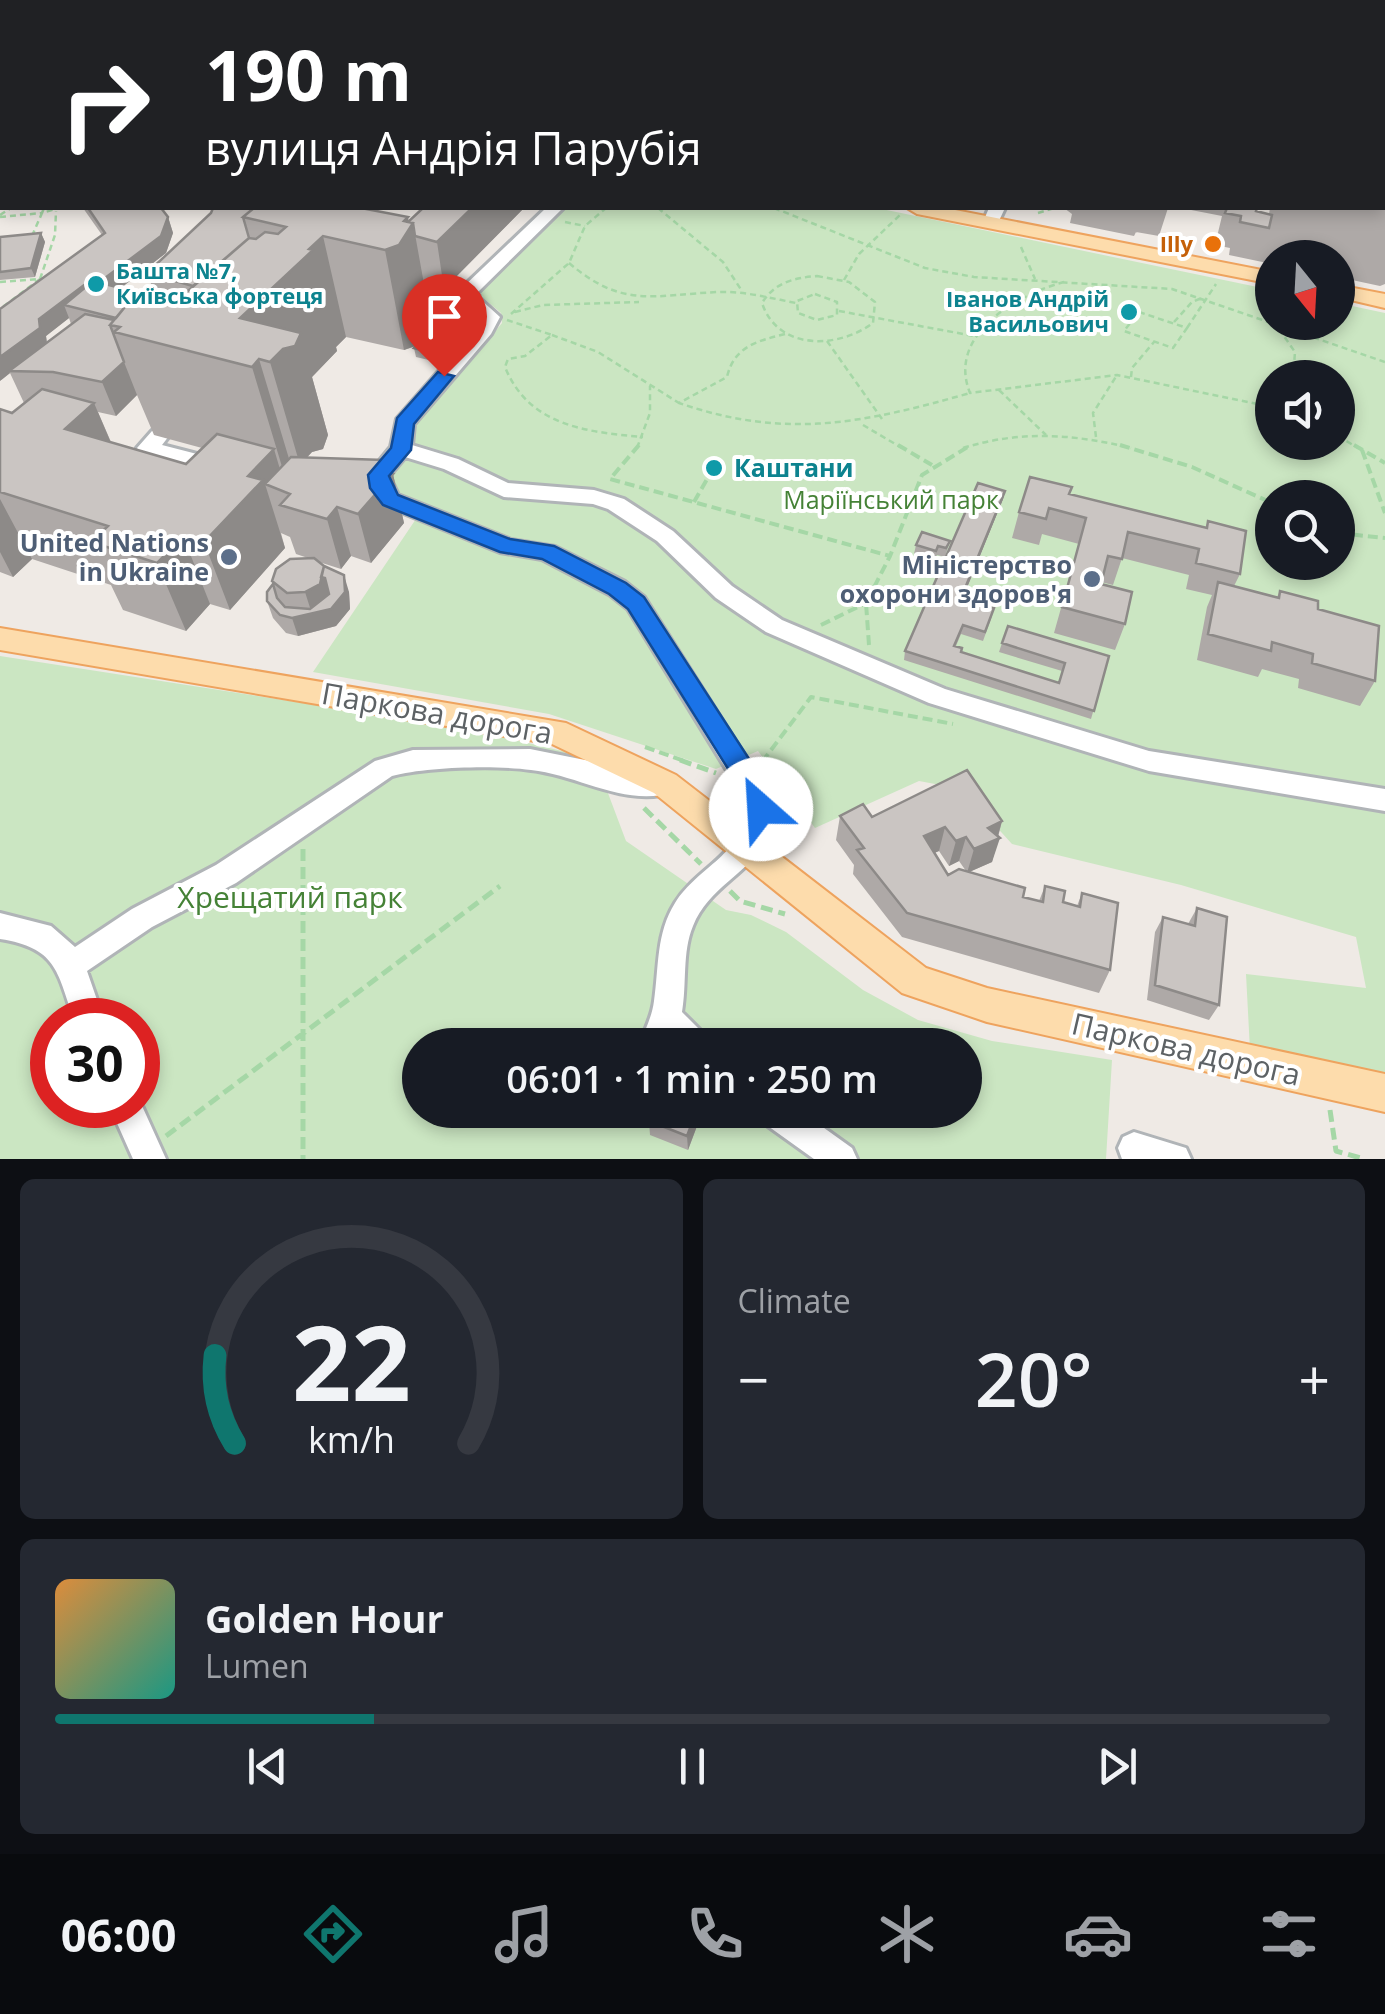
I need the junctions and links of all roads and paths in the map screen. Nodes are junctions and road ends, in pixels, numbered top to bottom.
1 (43, 210) edge
2 (58, 210) edge
3 (604, 210) edge
4 (660, 210) edge
5 (779, 210) edge
6 (1048, 210) edge
7 (909, 211) edge
8 (553, 213) edge
9 (994, 214) edge
10 (0, 216) edge
11 (1029, 217) dead end
12 (585, 226) junction
13 (54, 235) junction
14 (1018, 238) dead end
15 (44, 246) dead end
16 (52, 246) junction
17 (869, 249) junction
18 (570, 262) junction
19 (1255, 274) edge
20 (400, 275) edge
21 (40, 278) junction
22 (844, 280) junction
23 (1035, 280) junction
24 (1074, 280) junction
25 (1218, 280) dead end
26 (0, 282) edge
27 (378, 285) edge
28 (744, 293) junction
29 (1355, 295) edge
30 (765, 297) junction
31 (1204, 297) junction
32 (1385, 301) edge
33 (644, 302) junction
34 (796, 303) junction
35 (476, 304) junction
36 (0, 309) edge
37 (840, 311) junction
38 (512, 312) junction
39 (876, 316) junction
40 (1255, 316) edge
41 (1172, 323) junction
42 (1187, 328) junction
43 (786, 334) junction
44 (552, 335) junction
45 (974, 336) junction
46 (1321, 340) edge
47 (828, 341) junction
48 (1154, 342) junction
49 (1385, 362) edge
50 (1117, 375) junction
51 (1131, 377) junction
52 (650, 386) junction
53 (998, 388) junction
54 (970, 393) junction
55 (679, 403) junction
56 (1255, 403) edge
57 (882, 419) junction
58 (858, 424) junction
59 (1046, 435) junction
60 (158, 436) dead end
61 (643, 437) junction
62 (1096, 440) junction
63 (1355, 446) edge
64 (401, 450) junction
65 (1362, 450) junction
66 (1385, 463) edge
67 (932, 465) junction
68 (235, 471) edge
69 (710, 474) dead end
70 (1255, 494) edge
71 (357, 497) edge
72 (391, 500) junction
73 (694, 502) junction
74 (1385, 513) edge
75 (1355, 535) edge
76 (1385, 538) edge
77 (890, 556) junction
78 (866, 603) junction
79 (794, 636) junction
80 (0, 639) edge
81 (864, 664) junction
82 (962, 726) dead end
83 (644, 746) dead end
84 (738, 779) junction
85 (665, 784) junction
86 (1385, 800) edge
87 (303, 824) junction
88 (748, 850) junction
89 (500, 886) dead end
90 (0, 926) edge
91 (72, 965) junction
92 (83, 998) edge
93 (660, 1028) edge
94 (304, 1032) junction
95 (1385, 1093) edge
96 (135, 1128) edge
97 (797, 1128) edge
98 (1134, 1148) dead end
99 (148, 1155) edge
100 (303, 1159) edge
101 (841, 1159) edge
102 (1175, 1159) edge

1 - 10 path
1 - 13 path
2 - 13 path
3 - 12 path
4 - 28 path
5 - 17 path
6 - 11 path
7 - 9 main road
7 - 17 path
8 - 12 path
8 - 35 street
9 - 19 main road
12 - 18 path
13 - 16 path
14 - 23 path
15 - 16 path
16 - 21 path
17 - 22 path
17 - 23 path
18 - 33 path
18 - 38 path
20 - 35 street
21 - 26 path
21 - 36 path
22 - 30 path
22 - 39 path
23 - 24 path
24 - 31 path
24 - 45 path
25 - 31 path
27 - 35 street
28 - 30 path
28 - 33 path
29 - 32 main road
30 - 34 path
30 - 43 path
31 - 40 path
31 - 41 path
31 - 42 path
33 - 38 path
34 - 37 path
34 - 37 path
35 - 64 street
37 - 39 path
38 - 44 path
39 - 45 path
39 - 47 path
41 - 42 path
41 - 48 path
42 - 48 path
43 - 47 path
43 - 55 path
44 - 52 path
44 - 61 path
45 - 54 path
46 - 49 path
47 - 57 path
48 - 51 path
50 - 51 path
50 - 53 path
50 - 62 path
51 - 56 path
52 - 55 path
52 - 61 path
53 - 54 path
53 - 59 path
54 - 57 path
55 - 58 path
57 - 58 path
58 - 67 path
59 - 62 path
59 - 67 path
60 - 68 street
61 - 73 path
62 - 70 path
63 - 65 path
64 - 72 street
64 - 79 street
65 - 66 path
65 - 74 path
67 - 77 path
69 - 73 path
71 - 72 street
72 - 84 street
73 - 77 path
75 - 76 path
77 - 78 path
78 - 79 path
78 - 81 path
79 - 81 street
80 - 85 main road, Паркова дорога
81 - 86 street
82 - 84 path
83 - 84 path
84 - 88 street
85 - 87 street
85 - 88 main road, Паркова дорога
87 - 91 street
87 - 94 path
88 - 93 street
88 - 95 main road, Паркова дорога
89 - 94 path
90 - 91 street
91 - 92 street
94 - 99 path
94 - 100 path
96 - 99 street
97 - 101 street
98 - 102 street

